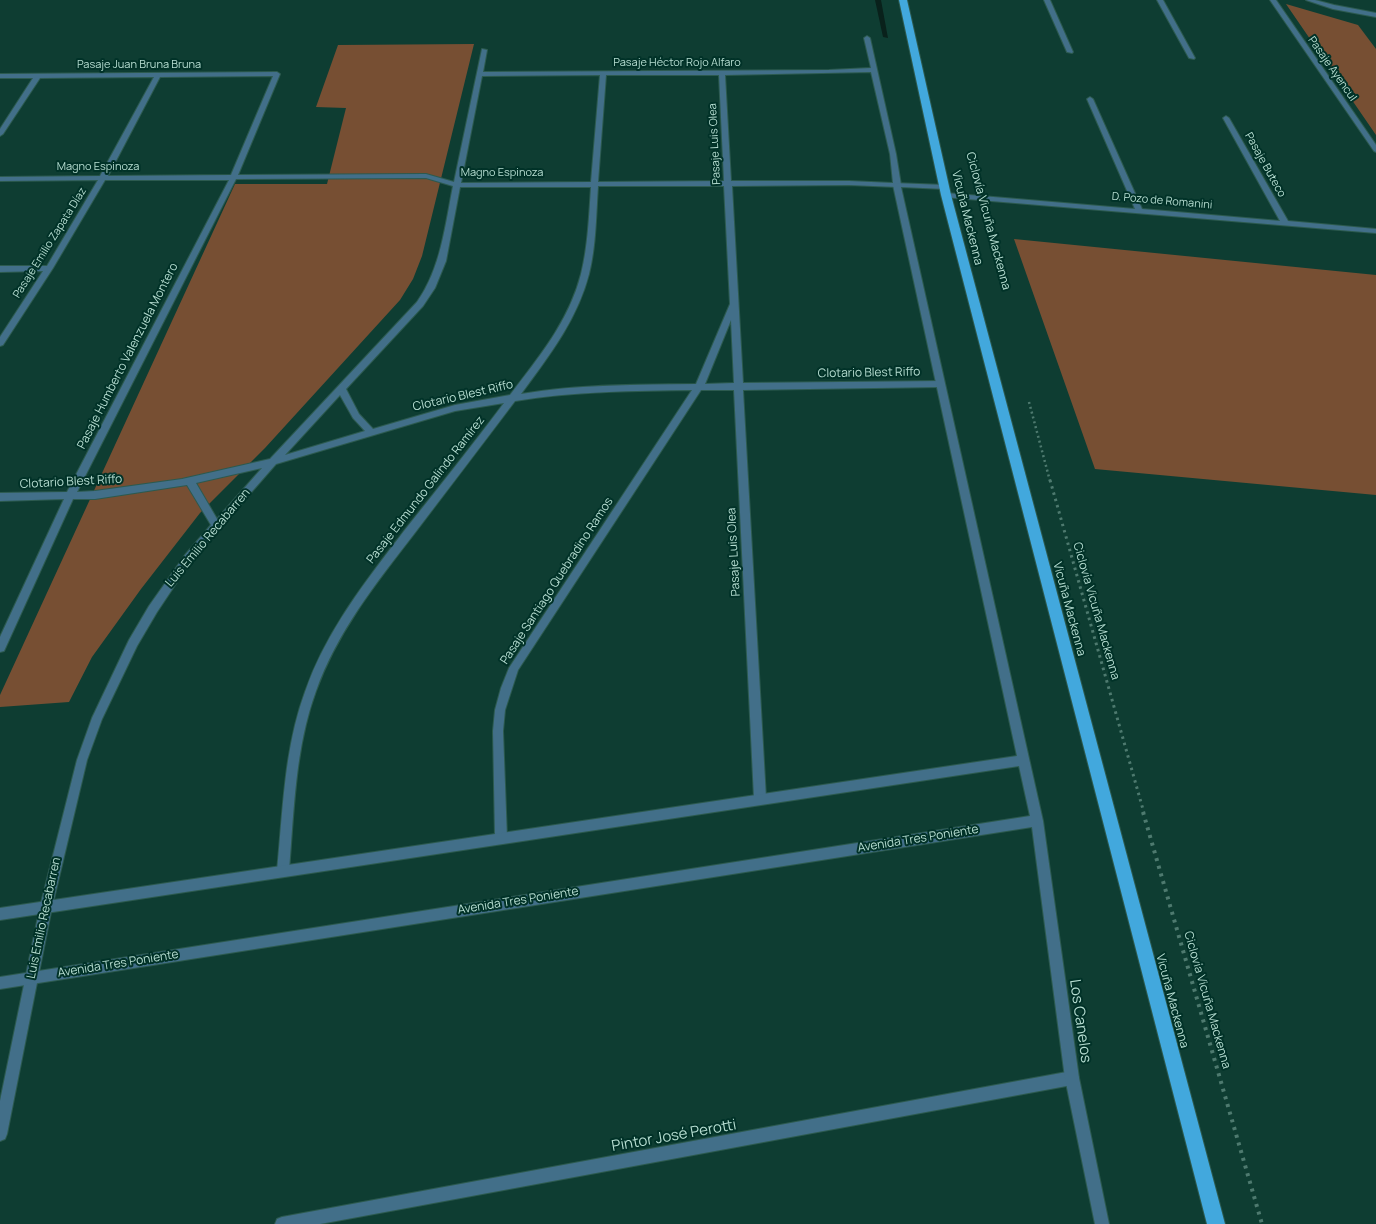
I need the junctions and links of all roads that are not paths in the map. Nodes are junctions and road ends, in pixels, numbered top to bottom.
1 (903, 0) edge
2 (1047, 0) edge
3 (1160, 0) edge
4 (1272, 0) edge
5 (1309, 0) edge
6 (1347, 3) dead end
7 (1353, 11) junction
8 (1376, 15) edge
9 (867, 38) dead end
10 (484, 50) dead end
11 (1070, 52) dead end
12 (1192, 58) dead end
13 (874, 70) junction
14 (722, 72) junction
15 (603, 73) junction
16 (277, 74) joint
17 (480, 74) junction
18 (38, 75) junction
19 (158, 75) junction
20 (0, 76) edge
21 (1090, 99) dead end
22 (1226, 118) dead end
23 (0, 134) edge
24 (1376, 150) edge
25 (103, 178) junction
26 (234, 178) junction
27 (0, 179) edge
28 (728, 183) junction
29 (595, 184) junction
30 (897, 184) junction
31 (458, 185) junction
32 (946, 191) junction
33 (1139, 210) junction
34 (1285, 223) junction
35 (1376, 231) edge
36 (49, 268) junction
37 (0, 269) edge
38 (734, 304) junction
39 (0, 343) edge
40 (941, 384) junction
41 (698, 387) junction
42 (738, 387) junction
43 (342, 390) junction
44 (515, 396) junction
45 (372, 433) junction
46 (274, 462) junction
47 (190, 482) junction
48 (70, 496) junction
49 (0, 498) edge
50 (216, 526) junction
51 (0, 648) edge
52 (1023, 760) junction
53 (760, 798) junction
54 (1037, 821) junction
55 (501, 838) junction
56 (283, 871) junction
57 (46, 907) junction
58 (0, 914) edge
59 (32, 978) junction
60 (0, 983) edge
61 (1072, 1078) junction
62 (0, 1134) edge
63 (282, 1224) edge
64 (1102, 1224) edge
65 (1216, 1224) edge

1 - 32 main road, Vicuña Mackenna
2 - 11 street
3 - 12 street
4 - 24 street, Pasaje Ayencul
5 - 7 street
6 - 7 street
7 - 8 street
9 - 13 street
10 - 17 street, Luis Emilio Recabarren
13 - 14 street, Pasaje Héctor Rojo Alfaro
13 - 30 street
14 - 15 street, Pasaje Héctor Rojo Alfaro
14 - 28 street, Pasaje Luis Olea
15 - 17 street, Pasaje Héctor Rojo Alfaro
15 - 29 street, Pasaje Edmundo Galindo Ramírez
16 - 19 street, Pasaje Juan Bruna Bruna
16 - 26 street, Pasaje Humberto Valenzuela Montero
17 - 31 street, Luis Emilio Recabarren
18 - 19 street, Pasaje Juan Bruna Bruna
18 - 20 street, Pasaje Juan Bruna Bruna
18 - 23 street
19 - 25 street, Pasaje Emilio Zapata Díaz
21 - 33 street
22 - 34 street, Pasaje Buteco
25 - 26 street, Magno Espinoza
25 - 27 street, Magno Espinoza
25 - 36 street, Pasaje Emilio Zapata Díaz
26 - 31 street, Magno Espinoza
26 - 48 street, Pasaje Humberto Valenzuela Montero
28 - 29 street, Magno Espinoza
28 - 30 street, Magno Espinoza
28 - 38 street, Pasaje Luis Olea
29 - 31 street, Magno Espinoza
29 - 44 street, Pasaje Edmundo Galindo Ramírez
30 - 32 street, Magno Espinoza
30 - 40 street
31 - 43 street, Luis Emilio Recabarren
32 - 33 street, D. Pozo de Romanini
32 - 65 main road, Vicuña Mackenna
33 - 34 street, D. Pozo de Romanini
34 - 35 street, D. Pozo de Romanini
36 - 37 street
36 - 39 street, Pasaje Emilio Zapata Díaz
38 - 41 street, Pasaje Luis Olea
38 - 42 street, Pasaje Luis Olea
40 - 42 street, Clotario Blest Riffo
40 - 52 street
41 - 42 street, Clotario Blest Riffo
41 - 44 street, Clotario Blest Riffo
41 - 55 street, Pasaje Santiago Quebradino Ramos
42 - 53 street, Pasaje Luis Olea
43 - 45 street
43 - 46 street, Luis Emilio Recabarren
44 - 45 street, Clotario Blest Riffo
44 - 56 street, Pasaje Edmundo Galindo Ramírez
45 - 46 street, Clotario Blest Riffo
46 - 47 street, Clotario Blest Riffo
46 - 50 street, Luis Emilio Recabarren
47 - 48 street, Clotario Blest Riffo
47 - 50 street
48 - 49 street, Clotario Blest Riffo
48 - 51 street, Pasaje Humberto Valenzuela Montero
50 - 57 street, Luis Emilio Recabarren
52 - 53 street
52 - 54 street
53 - 55 street
54 - 59 street, Avenida Tres Poniente
54 - 61 street, Los Canelos
55 - 56 street
56 - 57 street
57 - 58 street
57 - 59 street, Luis Emilio Recabarren
59 - 60 street, Avenida Tres Poniente
59 - 62 street, Luis Emilio Recabarren
61 - 63 street, Pintor José Perotti
61 - 64 street, Los Canelos

